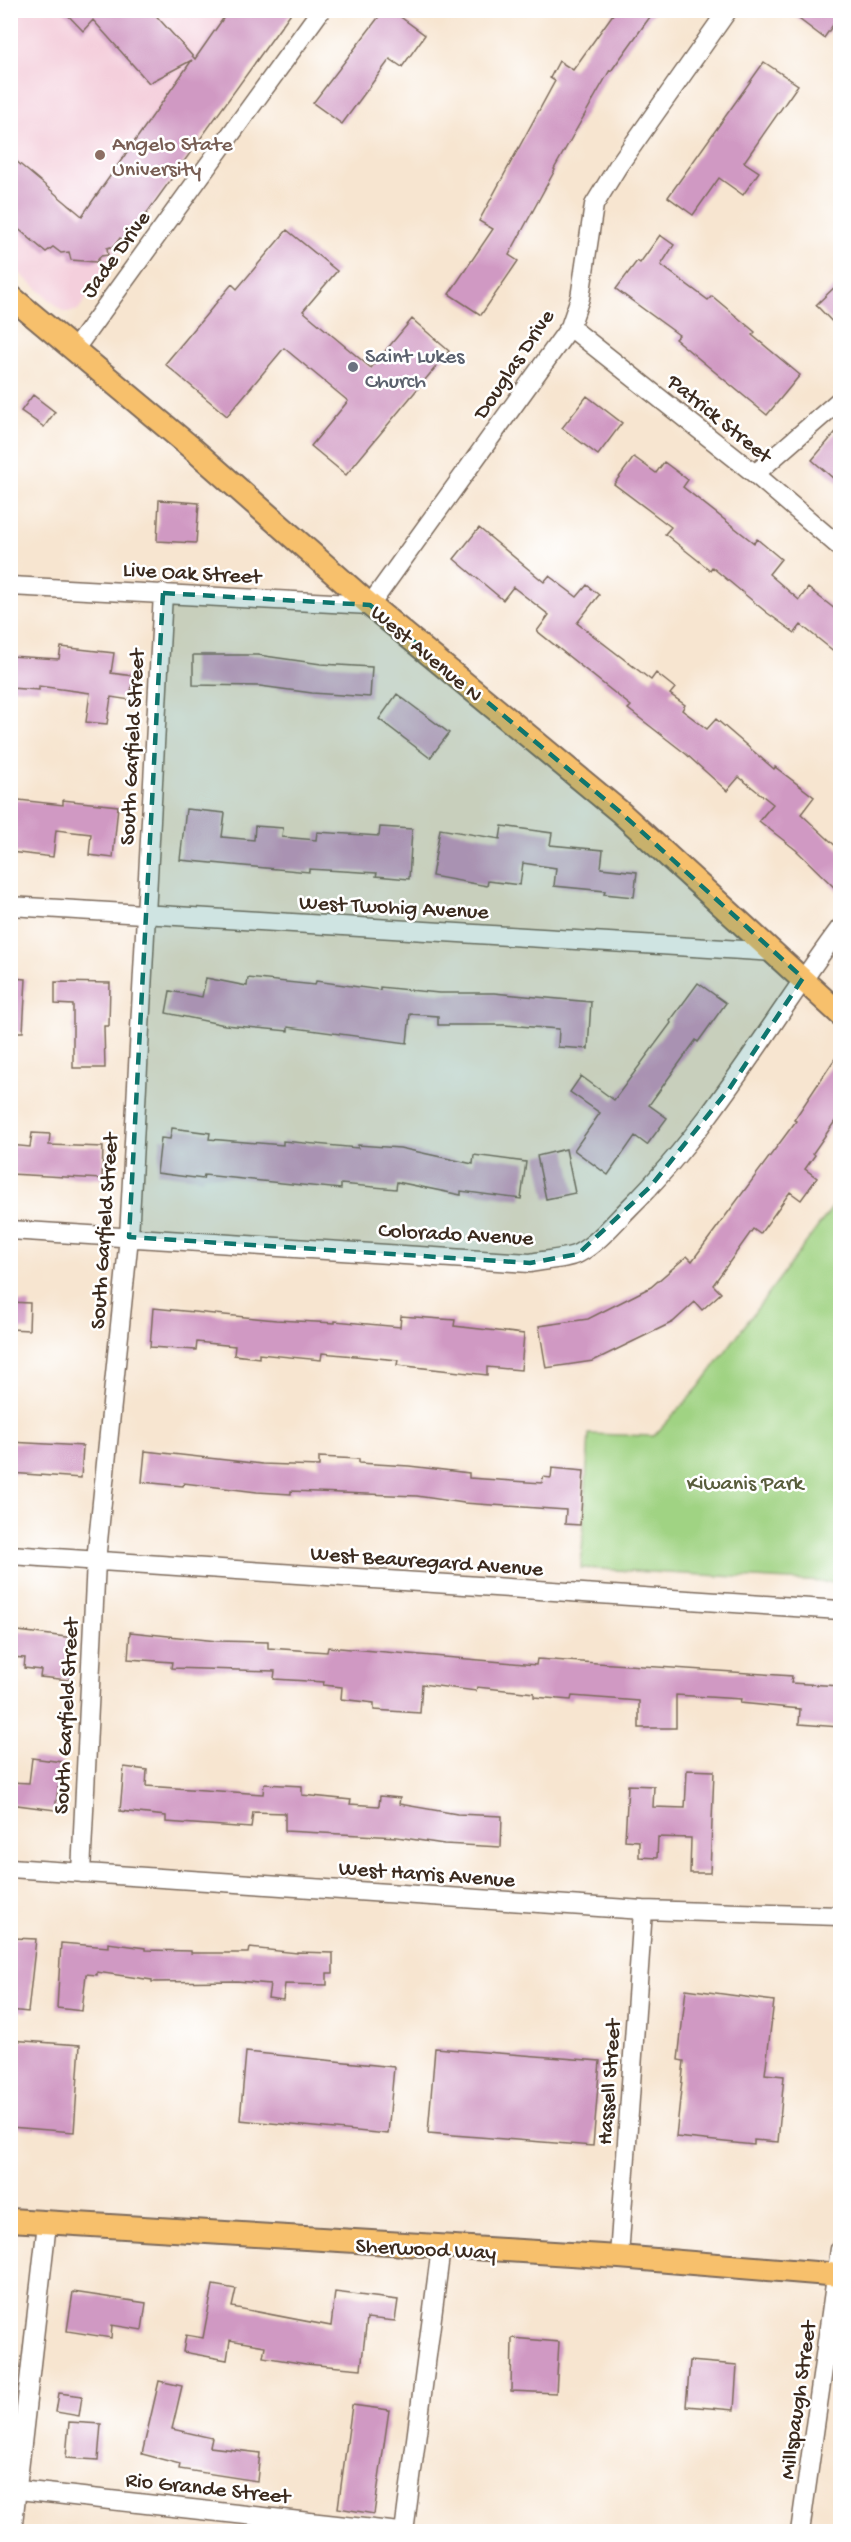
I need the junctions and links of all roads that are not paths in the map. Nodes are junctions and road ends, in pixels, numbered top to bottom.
1 (321, 10) edge
2 (728, 10) edge
3 (10, 296) edge
4 (570, 327) junction
5 (74, 350) junction
6 (840, 400) edge
7 (755, 474) junction
8 (840, 547) edge
9 (10, 586) edge
10 (163, 593) junction
11 (370, 605) junction
12 (10, 906) edge
13 (144, 913) junction
14 (840, 928) edge
15 (775, 952) junction
16 (803, 978) junction
17 (840, 1014) edge
18 (10, 1230) edge
19 (129, 1238) junction
20 (10, 1555) edge
21 (96, 1561) junction
22 (840, 1610) edge
23 (10, 1868) edge
24 (81, 1873) junction
25 (644, 1910) junction
26 (840, 1916) edge
27 (10, 2220) edge
28 (47, 2223) junction
29 (441, 2248) junction
30 (840, 2249) edge
31 (619, 2258) junction
32 (839, 2275) edge
33 (13, 2489) edge
34 (12, 2532) edge
35 (402, 2532) edge
36 (800, 2532) edge

1 - 5 street, Jade Drive
2 - 4 street, Douglas Drive
3 - 5 main road, West Avenue N
4 - 7 street, Patrick Street
4 - 11 street, Douglas Drive
5 - 11 main road, West Avenue N
6 - 7 street
7 - 8 street, Patrick Street
9 - 10 street, Live Oak Street
10 - 11 street, Live Oak Street
10 - 13 street, South Garfield Street
11 - 15 main road, West Avenue N
12 - 13 street, West Twohig Avenue
13 - 15 street, West Twohig Avenue
13 - 19 street, South Garfield Street
14 - 16 street, Colorado Avenue
15 - 16 main road, West Avenue N
16 - 17 main road, West Avenue N
16 - 19 street, Colorado Avenue
18 - 19 street, Colorado Avenue
19 - 21 street, South Garfield Street
20 - 21 street, West Beauregard Avenue
21 - 22 street, West Beauregard Avenue
21 - 24 street, South Garfield Street
23 - 24 street, West Harris Avenue
24 - 25 street, West Harris Avenue
25 - 26 street, West Harris Avenue
25 - 31 street, Hassell Street
27 - 28 main road, Sherwood Way
28 - 29 main road, Sherwood Way
28 - 33 street
29 - 31 main road, Sherwood Way
29 - 35 street
30 - 32 street, Millspaugh Street
31 - 32 main road, Sherwood Way
32 - 36 street, Millspaugh Street
33 - 34 street
33 - 35 street, Rio Grande Street

